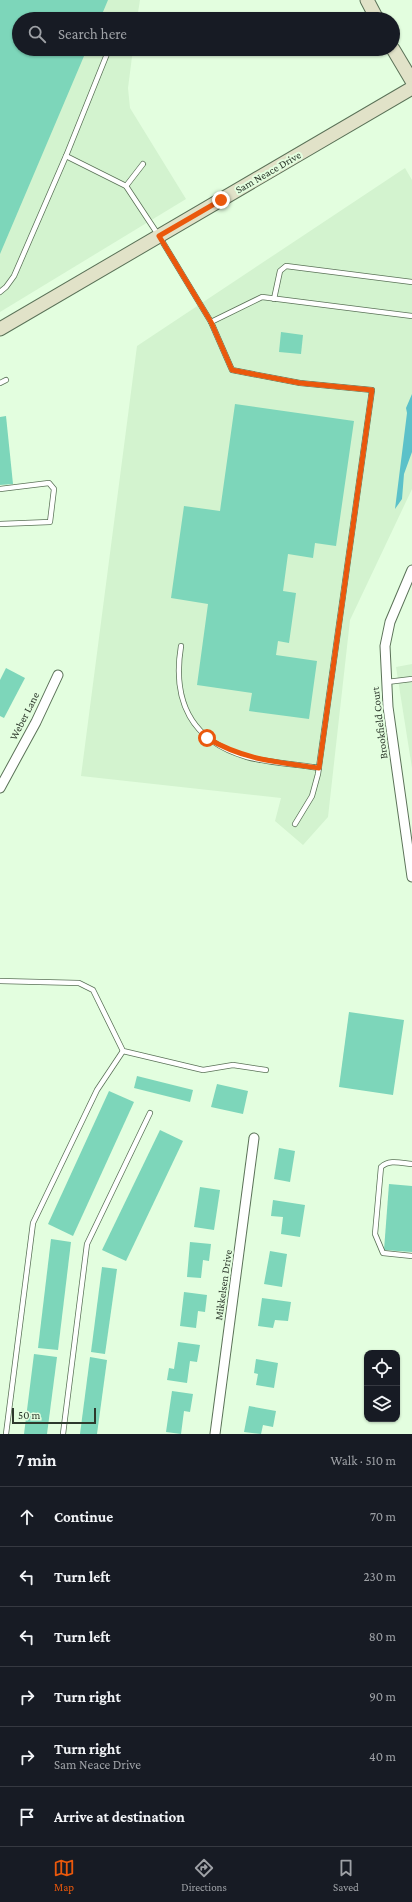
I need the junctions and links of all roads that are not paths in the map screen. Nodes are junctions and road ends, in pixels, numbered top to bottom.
1 (367, 0) edge
2 (373, 12) edge
3 (106, 56) edge
4 (397, 56) edge
5 (412, 81) edge
6 (412, 88) edge
7 (66, 156) junction
8 (143, 164) dead end
9 (126, 186) junction
10 (159, 236) junction
11 (412, 282) edge
12 (0, 292) edge
13 (274, 299) junction
14 (412, 316) edge
15 (211, 322) junction
16 (0, 329) edge
17 (6, 380) dead end
18 (0, 383) edge
19 (0, 489) edge
20 (0, 524) edge
21 (412, 570) edge
22 (181, 646) dead end
23 (58, 675) dead end
24 (412, 679) edge
25 (387, 682) junction
26 (319, 768) junction
27 (0, 788) edge
28 (295, 824) dead end
29 (412, 877) edge
30 (0, 981) edge
31 (123, 1051) junction
32 (266, 1070) dead end
33 (150, 1113) dead end
34 (254, 1138) dead end
35 (412, 1164) edge
36 (412, 1256) edge
37 (6, 1434) edge
38 (63, 1434) edge
39 (215, 1434) edge

1 - 2 street
3 - 7 lane
4 - 5 street
6 - 10 street, Sam Neace Drive
7 - 9 lane
7 - 12 lane
8 - 9 lane
9 - 10 lane
10 - 15 lane
10 - 16 street, Sam Neace Drive
11 - 13 lane
13 - 14 lane
13 - 15 lane
15 - 26 lane
17 - 18 lane
19 - 20 lane
21 - 25 street, Brookfield Court
22 - 26 lane
23 - 27 street, Weber Lane
24 - 25 lane
25 - 29 street, Brookfield Court
26 - 28 lane
30 - 31 lane
31 - 32 lane
31 - 37 lane
33 - 38 lane
34 - 39 street, Mikkelsen Drive
35 - 36 lane

